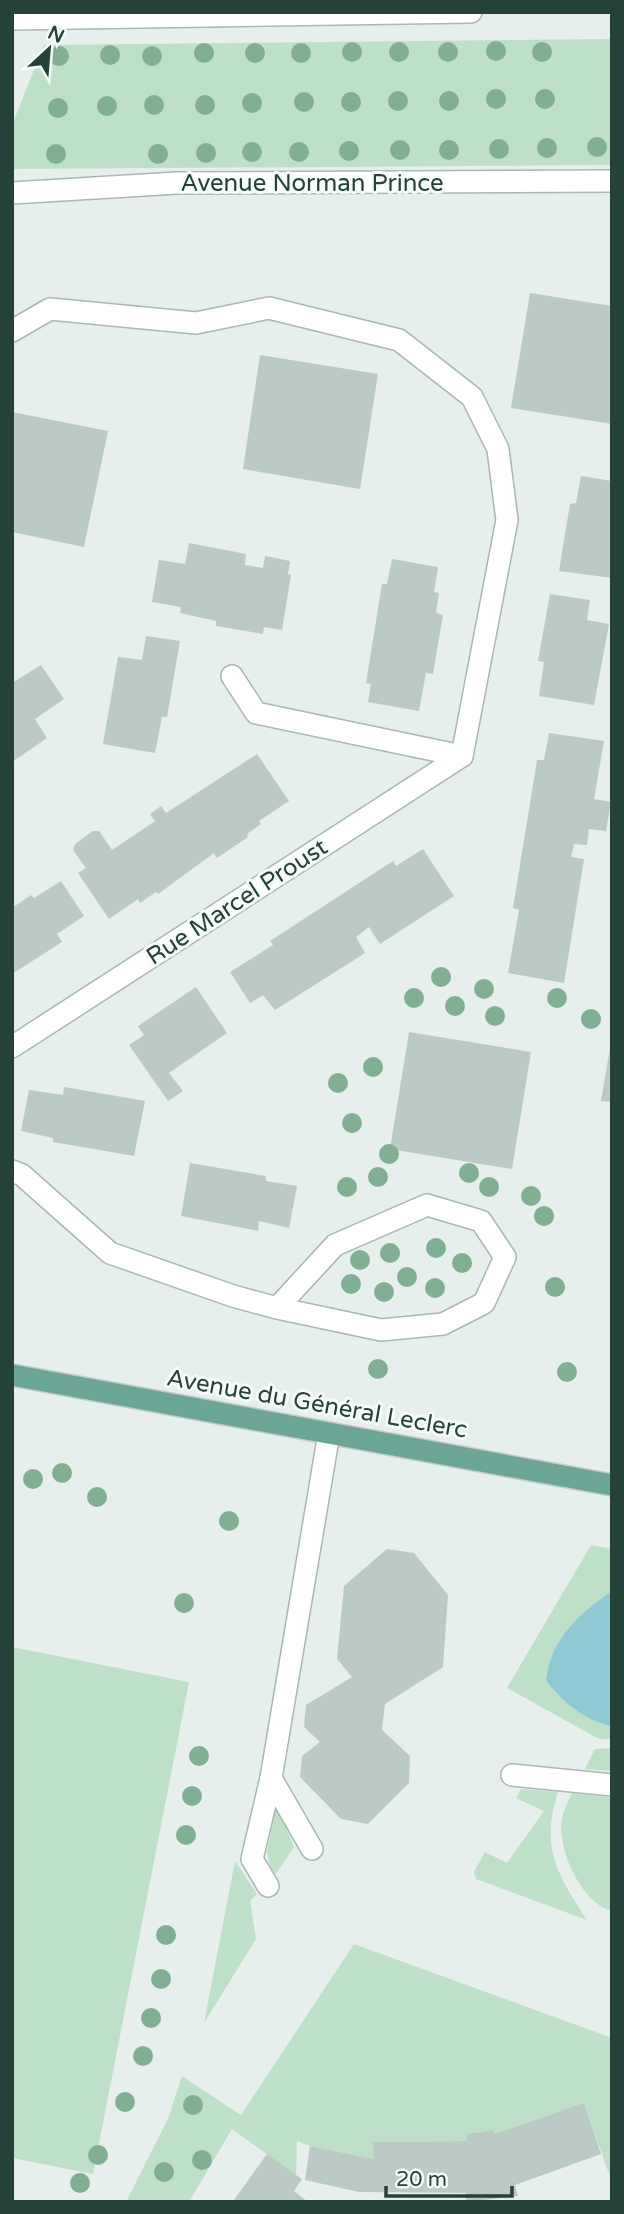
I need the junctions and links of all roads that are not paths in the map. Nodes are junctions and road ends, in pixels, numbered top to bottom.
1 (471, 12) edge
2 (177, 15) edge
3 (12, 19) edge
4 (612, 181) edge
5 (12, 193) edge
6 (12, 331) edge
7 (232, 676) dead end
8 (462, 756) junction
9 (12, 1047) edge
10 (12, 1171) edge
11 (276, 1308) junction
12 (12, 1375) edge
13 (329, 1433) junction
14 (612, 1485) edge
15 (512, 1775) dead end
16 (271, 1778) junction
17 (612, 1785) edge
18 (312, 1849) dead end
19 (268, 1886) dead end

1 - 2 street
2 - 3 street
4 - 5 street, Avenue Norman Prince
6 - 8 street
7 - 8 street
8 - 9 street, Rue Marcel Proust
10 - 11 street
11 - 11 street
12 - 13 main road, Avenue du Général Leclerc
13 - 14 main road, Avenue du Général Leclerc
13 - 16 street
15 - 17 street
16 - 18 street
16 - 19 street

